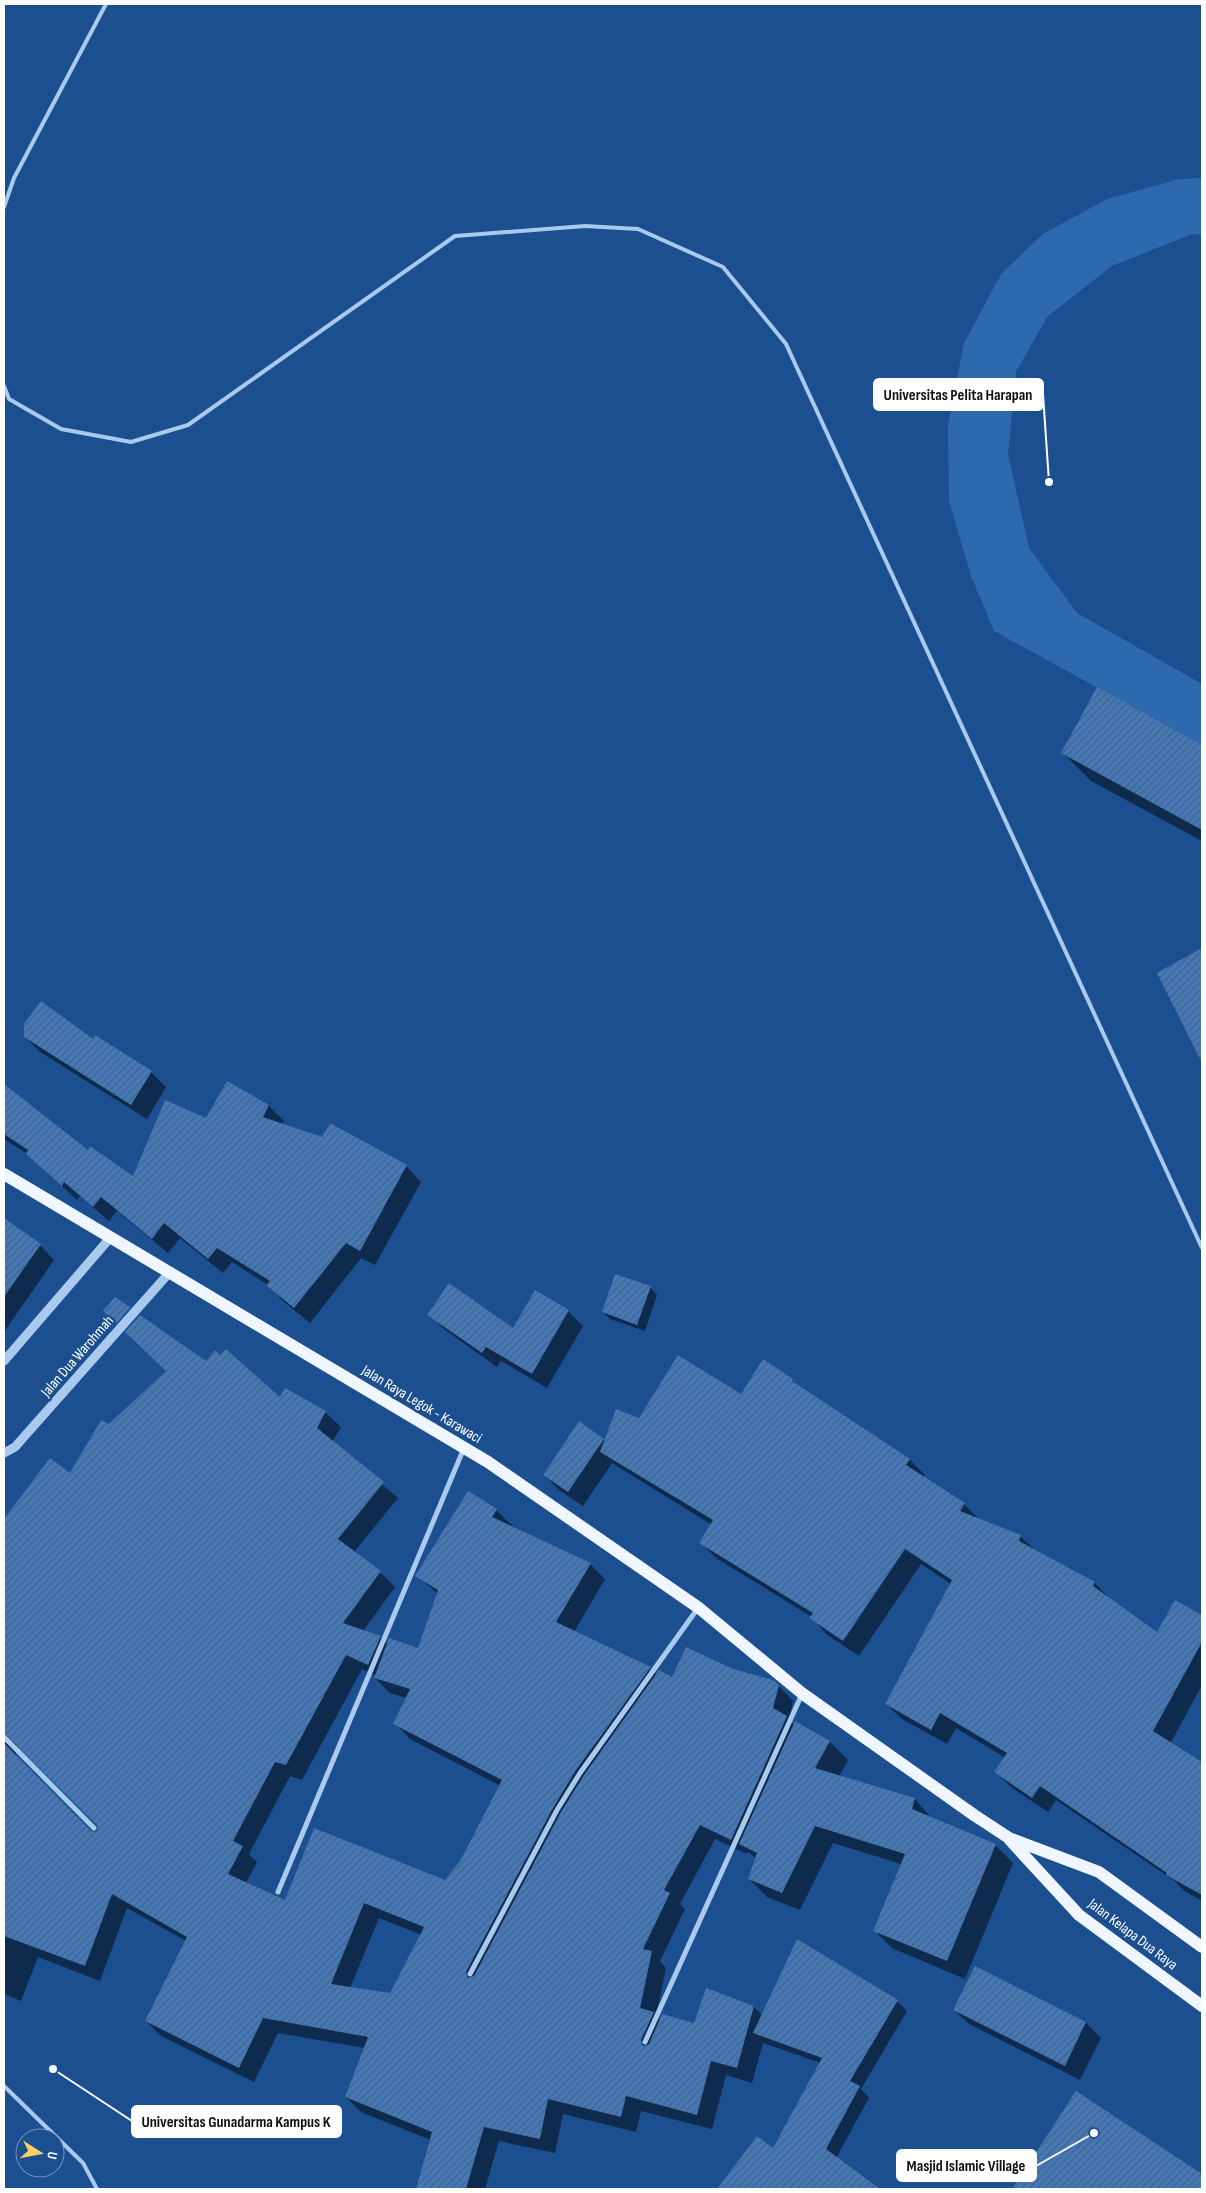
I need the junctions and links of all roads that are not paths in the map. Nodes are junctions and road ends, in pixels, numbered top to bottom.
1 (106, 4) edge
2 (4, 208) edge
3 (4, 386) edge
4 (4, 1174) edge
5 (110, 1238) junction
6 (1202, 1248) edge
7 (169, 1273) junction
8 (4, 1361) edge
9 (464, 1447) junction
10 (4, 1453) edge
11 (698, 1608) junction
12 (802, 1694) junction
13 (4, 1737) edge
14 (94, 1828) dead end
15 (1009, 1838) junction
16 (278, 1892) dead end
17 (1202, 1947) edge
18 (470, 1974) dead end
19 (1202, 2006) edge
20 (645, 2042) dead end
21 (4, 2086) edge
22 (96, 2189) edge

1 - 2 lane
3 - 6 lane
4 - 5 main road, Jalan Raya Legok - Karawaci
5 - 7 main road, Jalan Raya Legok - Karawaci
5 - 8 street
7 - 9 main road, Jalan Raya Legok - Karawaci
7 - 10 street, Jalan Dua Warohmah
9 - 11 main road, Jalan Raya Legok - Karawaci
9 - 16 street
11 - 12 main road, Jalan Raya Legok - Karawaci
11 - 18 street
12 - 15 main road, Jalan Kelapa Dua Raya
12 - 20 street
13 - 14 street
15 - 17 main road, Jalan Kelapa Dua Raya
15 - 19 main road, Jalan Kelapa Dua Raya
21 - 22 lane

